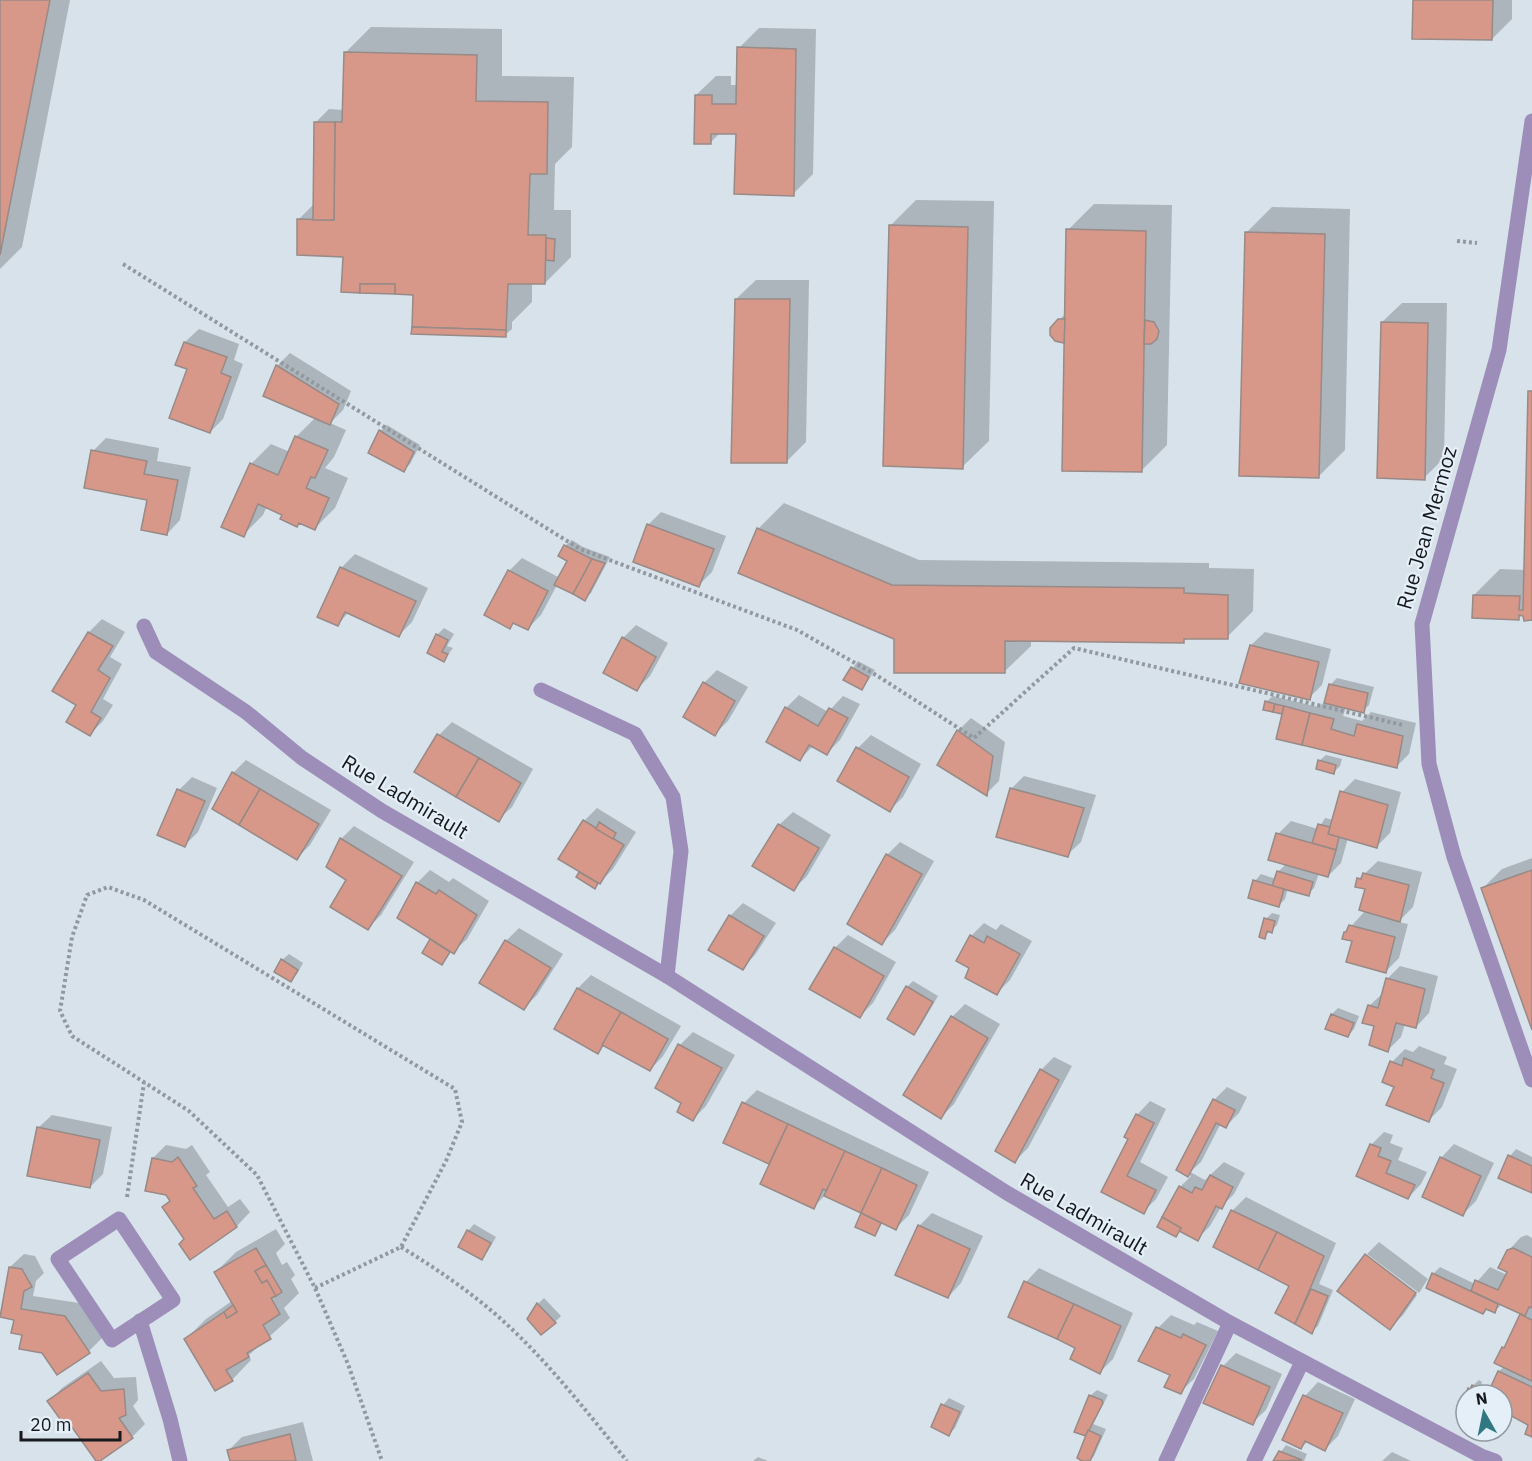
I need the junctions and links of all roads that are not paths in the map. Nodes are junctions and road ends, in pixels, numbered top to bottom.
1 (1532, 121) edge
2 (144, 627) dead end
3 (541, 690) dead end
4 (667, 975) junction
5 (1532, 1080) edge
6 (140, 1321) junction
7 (1230, 1323) junction
8 (1302, 1362) junction
9 (180, 1461) edge
10 (1166, 1461) edge
11 (1254, 1461) edge
12 (1496, 1461) edge

1 - 5 street, Rue Jean Mermoz
2 - 4 street, Rue Ladmirault
3 - 4 street
4 - 7 street, Rue Ladmirault
6 - 6 street
6 - 9 street
7 - 8 street, Rue Ladmirault
7 - 10 street
8 - 11 street
8 - 12 street, Rue Ladmirault

